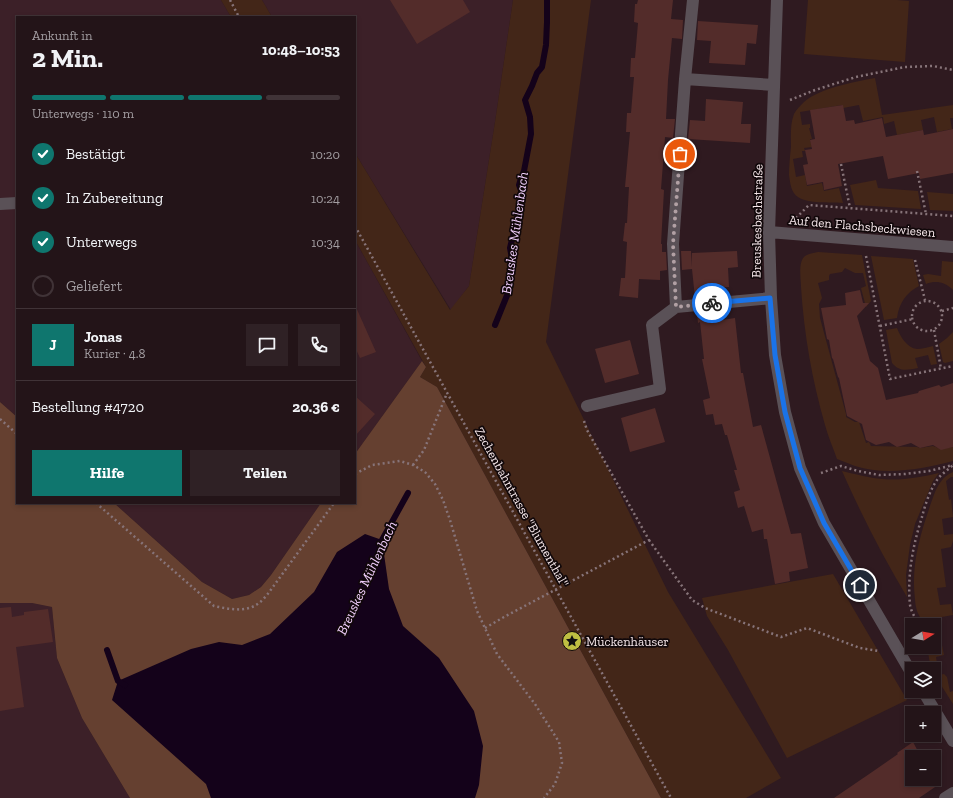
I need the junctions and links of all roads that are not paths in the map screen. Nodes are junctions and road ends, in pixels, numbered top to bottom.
1 (693, 0) edge
2 (777, 0) edge
3 (685, 79) junction
4 (774, 85) junction
5 (16, 203) edge
6 (0, 204) edge
7 (769, 232) junction
8 (953, 247) edge
9 (770, 298) junction
10 (676, 307) junction
11 (587, 406) road end
12 (905, 663) edge
13 (927, 698) edge
14 (953, 741) edge
15 (953, 792) edge
16 (945, 798) edge

1 - 3 street
2 - 4 street, Breuskesbachstraße
3 - 4 street
3 - 10 street
4 - 7 street, Breuskesbachstraße
5 - 6 street
7 - 8 street, Auf den Flachsbeckwiesen
7 - 9 street, Breuskesbachstraße
9 - 10 street
9 - 12 street, Breuskesbachstraße
10 - 11 street
13 - 14 street
15 - 16 street

